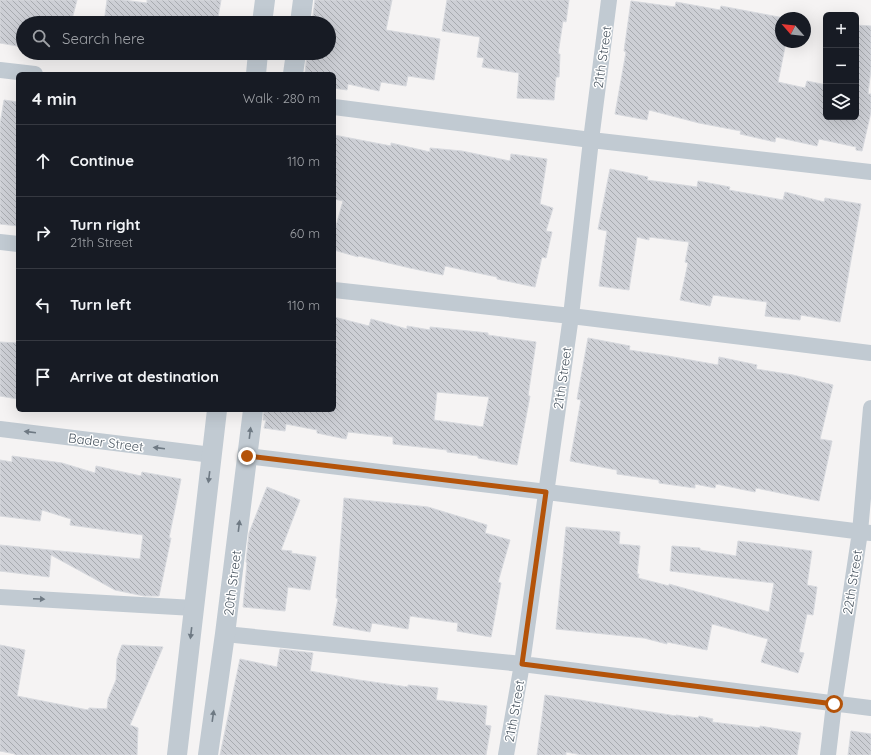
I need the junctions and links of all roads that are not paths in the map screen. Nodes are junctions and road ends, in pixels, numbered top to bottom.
1 (265, 0) edge
2 (303, 0) edge
3 (609, 0) edge
4 (263, 16) edge
5 (301, 16) edge
6 (257, 60) edge
7 (295, 60) edge
8 (0, 70) edge
9 (18, 72) edge
10 (256, 72) edge
11 (293, 72) edge
12 (336, 107) edge
13 (591, 140) junction
14 (871, 172) edge
15 (0, 242) edge
16 (16, 244) edge
17 (336, 290) edge
18 (571, 316) junction
19 (871, 353) edge
20 (871, 408) edge
21 (217, 412) edge
22 (253, 412) edge
23 (0, 429) edge
24 (212, 455) junction
25 (247, 456) junction
26 (546, 492) junction
27 (865, 533) edge
28 (0, 597) edge
29 (194, 608) junction
30 (225, 634) junction
31 (522, 664) junction
32 (834, 704) junction
33 (871, 708) edge
34 (177, 755) edge
35 (208, 755) edge
36 (506, 755) edge
37 (828, 755) edge

1 - 4 street
2 - 5 street
3 - 13 street, 21th Street
6 - 10 street
7 - 11 street
8 - 9 street
12 - 13 street
13 - 14 street
13 - 18 street, 21th Street
15 - 16 street
17 - 18 street
18 - 19 street
18 - 26 street, 21th Street
20 - 27 street, 22th Street
21 - 24 street
25 -> 22 street, 20th Street
24 -> 23 street, Bader Street
24 -> 29 street
25 - 26 street
30 -> 25 street, 20th Street
26 - 27 street
26 - 31 street, 21th Street
27 - 32 street, 22th Street
28 -> 29 street
29 -> 34 street
30 - 31 street
35 -> 30 street, 20th Street
31 - 32 street
31 - 36 street, 21th Street
32 - 33 street
32 - 37 street, 22th Street

